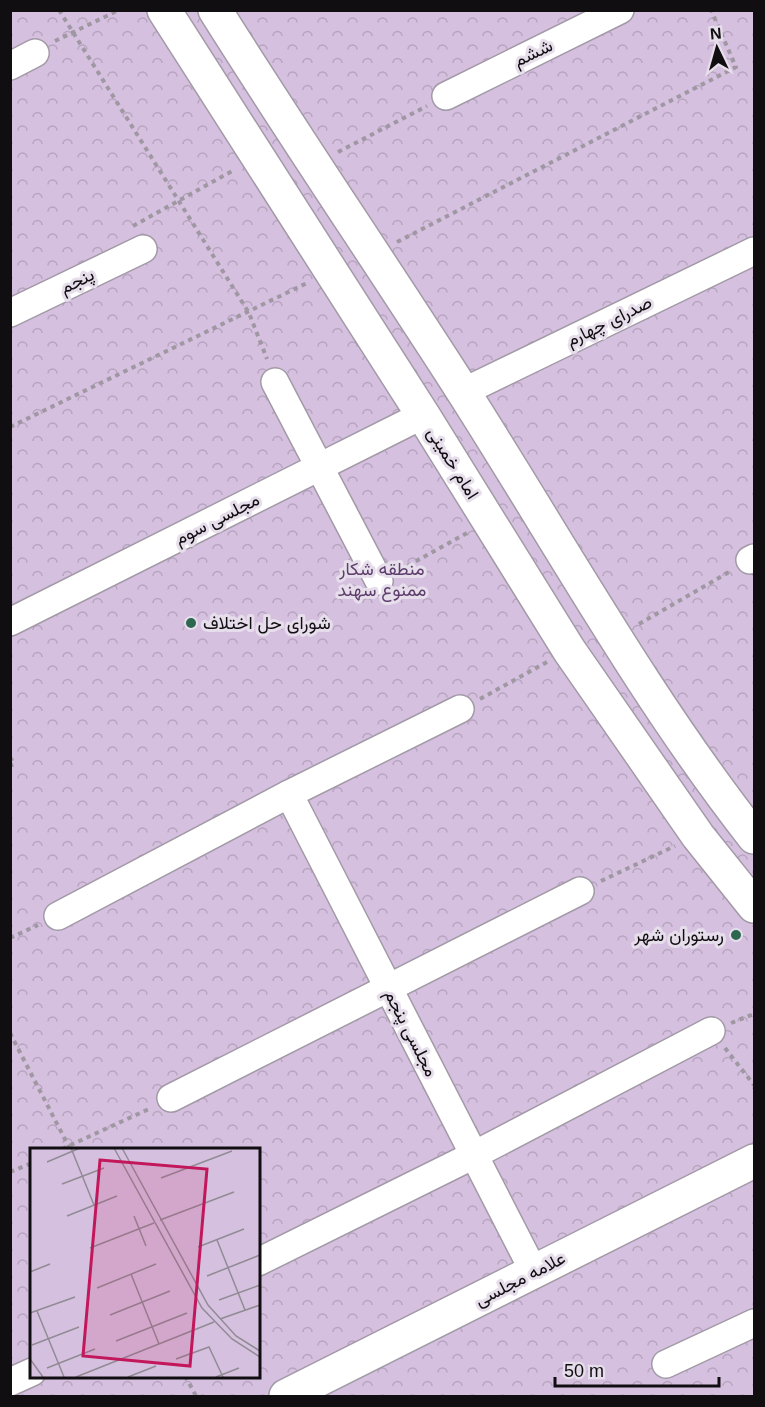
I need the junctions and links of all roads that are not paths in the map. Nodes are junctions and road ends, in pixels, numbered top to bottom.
1 (164, 10) edge
2 (215, 10) edge
3 (620, 10) edge
4 (35, 53) road end
5 (10, 66) edge
6 (447, 96) road end
7 (143, 249) road end
8 (754, 251) edge
9 (10, 313) edge
10 (275, 382) road end
11 (464, 392) junction
12 (423, 415) junction
13 (321, 466) junction
14 (379, 581) road end
15 (10, 622) edge
16 (460, 709) road end
17 (289, 794) junction
18 (754, 837) edge
19 (580, 891) road end
20 (754, 906) edge
21 (58, 916) dead end
22 (387, 987) junction
23 (711, 1031) road end
24 (171, 1098) road end
25 (474, 1155) junction
26 (754, 1161) edge
27 (260, 1261) edge
28 (534, 1272) junction
29 (754, 1323) edge
30 (666, 1364) dead end
31 (30, 1372) edge
32 (10, 1382) edge
33 (286, 1396) edge

1 - 12 main road, امام خمینی
2 - 11 main road
3 - 6 street, ششم
4 - 5 street
7 - 9 street, پنجم
8 - 11 street, صدرای چهارم
10 - 13 street
11 - 18 main road
12 - 13 street, مجلسی سوم
12 - 20 main road, امام خمینی
13 - 14 street
13 - 15 street, مجلسی سوم
16 - 17 street
17 - 21 street
17 - 22 street, مجلسی پنجم
19 - 22 street
22 - 24 street
22 - 25 street, مجلسی پنجم
23 - 25 street
25 - 27 street
25 - 28 street, مجلسی پنجم
26 - 28 main road, علامه مجلسی
28 - 33 main road, علامه مجلسی
29 - 30 street
31 - 32 street

